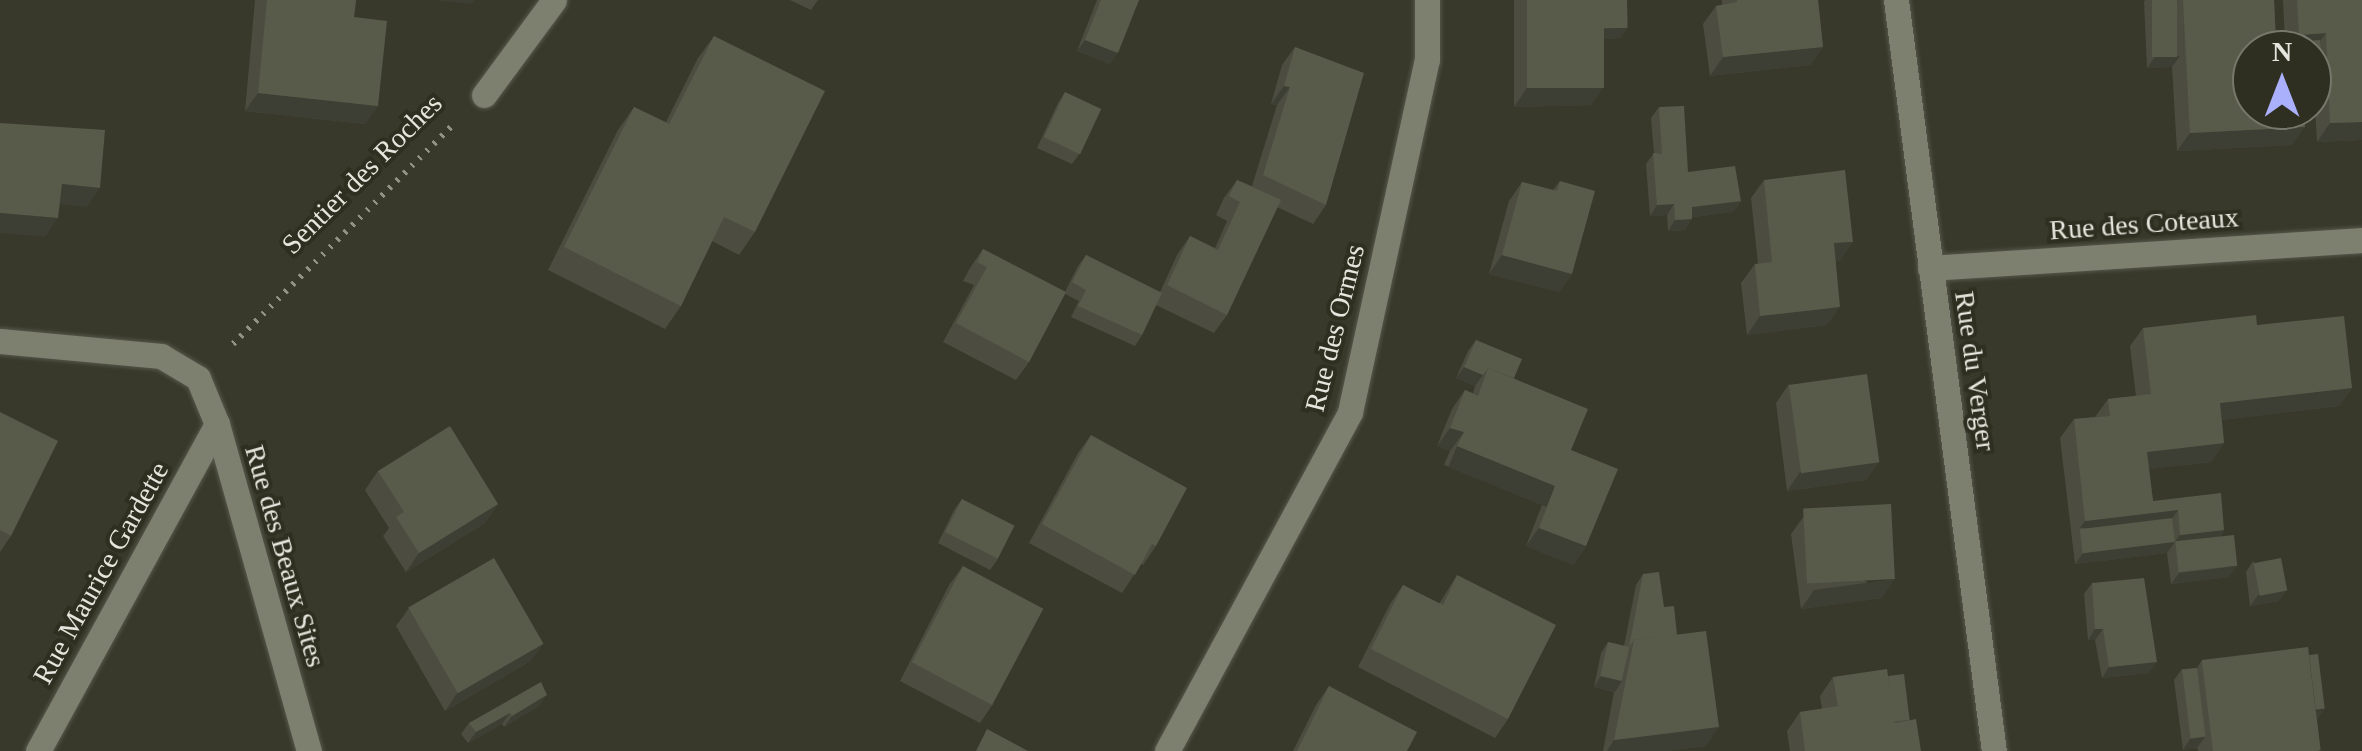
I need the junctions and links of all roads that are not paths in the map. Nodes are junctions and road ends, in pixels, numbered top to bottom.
1 (554, 0) edge
2 (1427, 0) edge
3 (1896, 0) edge
4 (484, 95) road end
5 (2362, 240) edge
6 (1930, 268) junction
7 (0, 342) edge
8 (216, 424) junction
9 (38, 751) edge
10 (309, 751) edge
11 (1167, 751) edge
12 (1994, 751) edge

1 - 4 street, Sentier des Roches
2 - 11 street, Rue des Ormes
3 - 6 street, Rue du Verger
5 - 6 street, Rue des Coteaux
6 - 12 street, Rue du Verger
7 - 8 street, Rue des Beaux Sites
8 - 9 street, Rue Maurice Gardette
8 - 10 street, Rue des Beaux Sites

